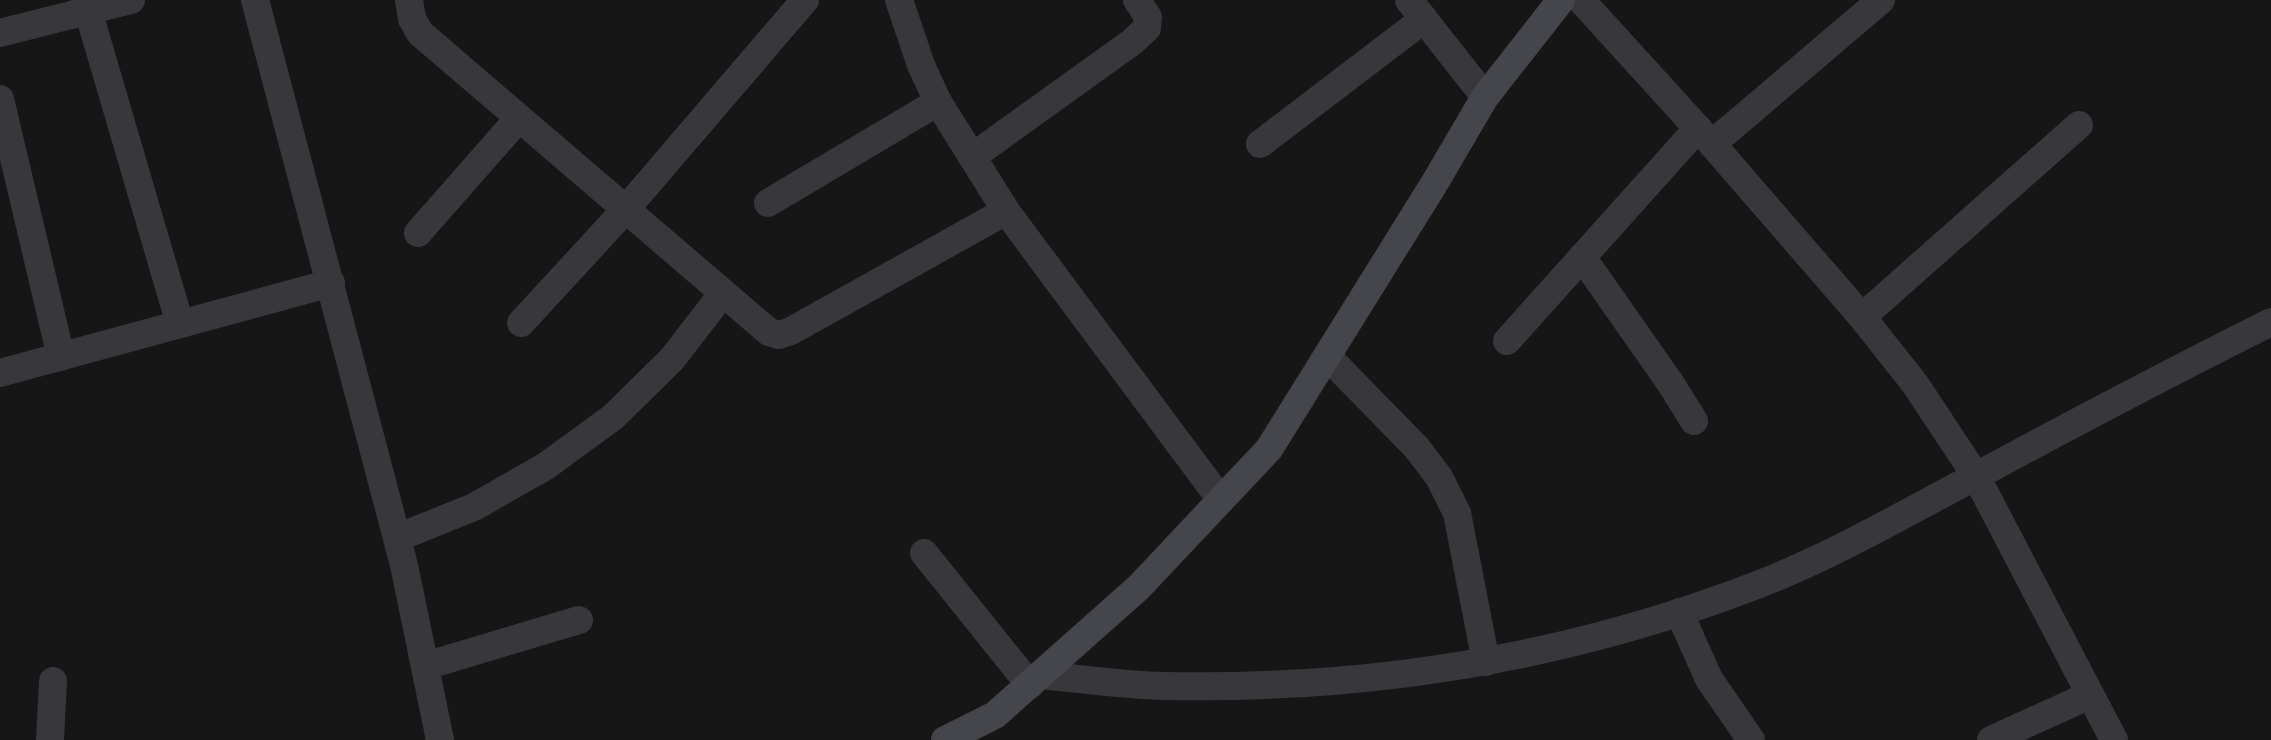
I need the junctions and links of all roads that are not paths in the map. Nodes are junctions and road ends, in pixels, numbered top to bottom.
1 (131, 0) edge
2 (255, 0) edge
3 (409, 0) edge
4 (805, 0) edge
5 (899, 0) edge
6 (1136, 0) edge
7 (1561, 0) edge
8 (1581, 0) edge
9 (1881, 0) edge
10 (86, 6) edge
11 (1417, 10) edge
12 (0, 33) edge
13 (1486, 97) junction
14 (0, 99) edge
15 (938, 102) junction
16 (519, 118) junction
17 (2079, 125) dead end
18 (1705, 136) junction
19 (1260, 144) dead end
20 (972, 157) junction
21 (768, 203) dead end
22 (626, 209) junction
23 (1006, 211) junction
24 (418, 234) dead end
25 (1582, 257) junction
26 (331, 283) junction
27 (723, 293) junction
28 (1862, 317) junction
29 (2271, 322) edge
30 (521, 323) dead end
31 (180, 324) junction
32 (1506, 340) dead end
33 (60, 356) junction
34 (1327, 356) junction
35 (0, 373) edge
36 (1694, 421) dead end
37 (1976, 476) junction
38 (1221, 500) junction
39 (397, 538) junction
40 (924, 553) dead end
41 (1679, 612) junction
42 (579, 620) dead end
43 (1486, 662) junction
44 (425, 666) junction
45 (1035, 680) junction
46 (53, 681) dead end
47 (2090, 696) junction
48 (50, 740) edge
49 (440, 740) edge
50 (945, 740) edge
51 (1751, 740) edge
52 (1991, 740) edge
53 (2114, 740) edge

1 - 10 street
2 - 26 street
3 - 16 street
4 - 22 street
5 - 15 street
6 - 20 street
7 - 13 street
8 - 18 street
9 - 18 street
10 - 12 street
10 - 31 street
11 - 13 street
11 - 19 street
13 - 34 street
14 - 33 street
15 - 20 street
15 - 21 street
16 - 22 street
16 - 24 street
17 - 28 street
18 - 25 street
18 - 28 street
20 - 23 street
22 - 27 street
22 - 30 street
23 - 27 street
23 - 38 street
25 - 32 street
25 - 36 street
26 - 31 street
26 - 39 street
27 - 39 street
28 - 37 street
29 - 37 street
31 - 33 street
33 - 35 street
34 - 38 street
34 - 43 street
37 - 41 street
37 - 47 street
38 - 45 street
39 - 44 street
40 - 45 street
41 - 43 street
41 - 51 street
42 - 44 street
43 - 45 street
44 - 49 street
45 - 50 street
46 - 48 street
47 - 52 street
47 - 53 street

